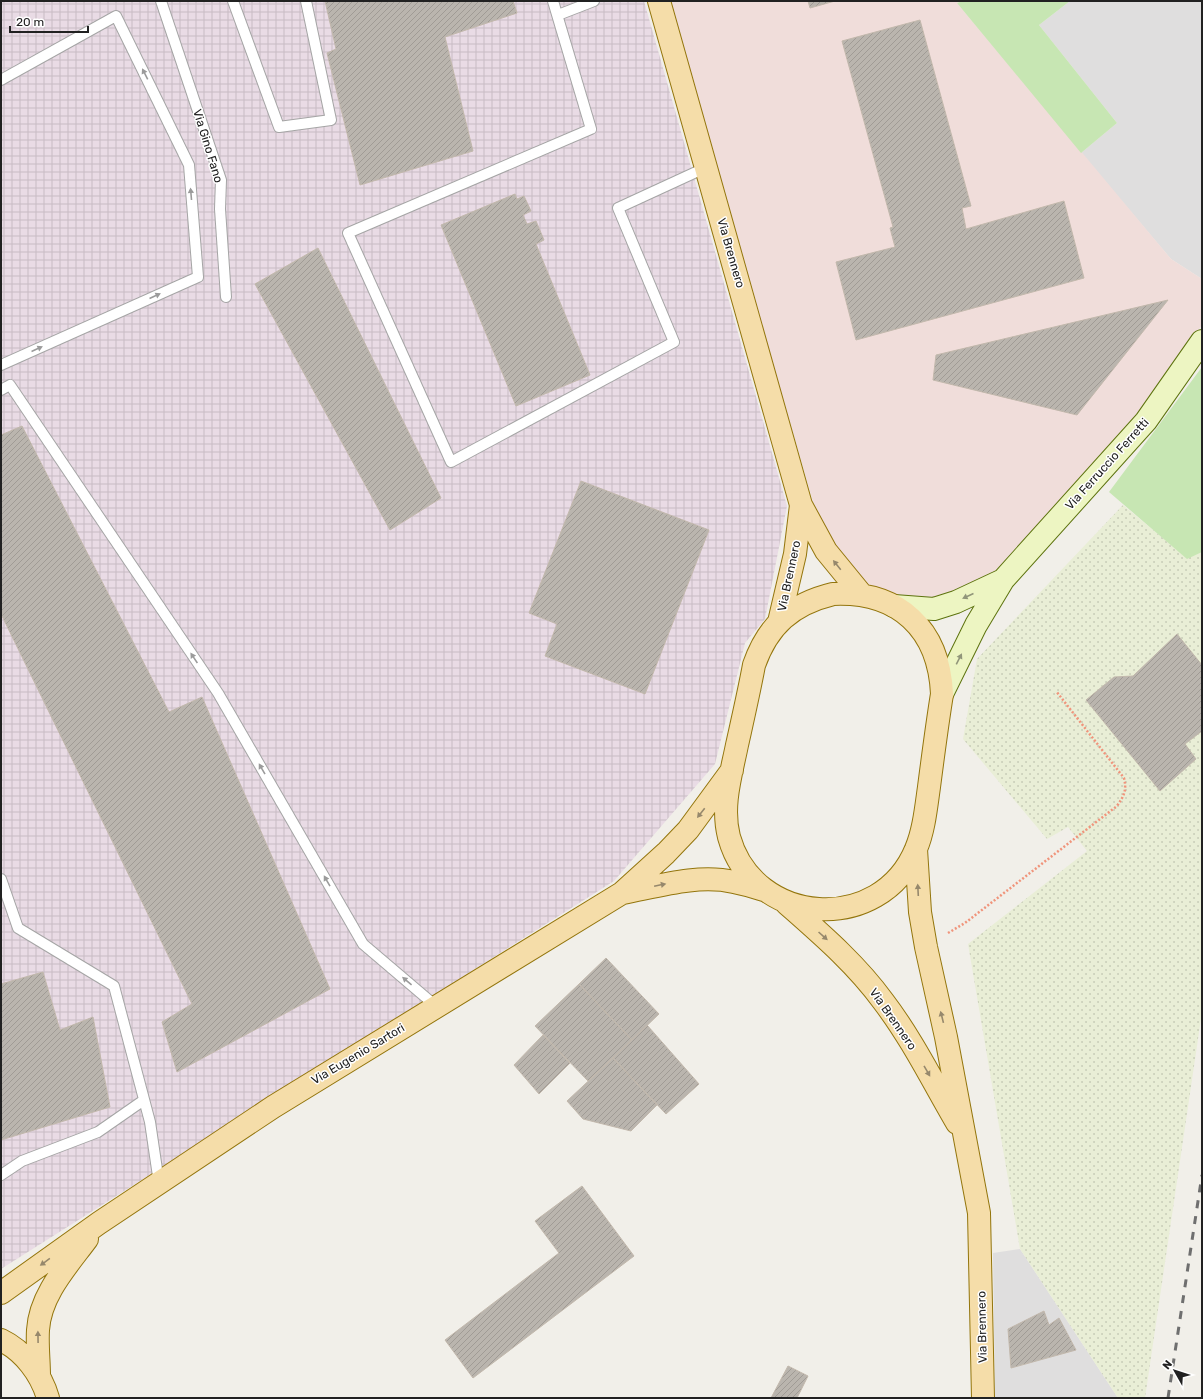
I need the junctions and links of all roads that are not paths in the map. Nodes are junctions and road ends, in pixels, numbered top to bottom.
1 (161, 1) edge
2 (233, 1) edge
3 (306, 1) edge
4 (554, 1) edge
5 (594, 1) edge
6 (659, 1) edge
7 (558, 15) junction
8 (1, 80) edge
9 (706, 166) junction
10 (226, 297) dead end
11 (1202, 341) edge
12 (1, 365) edge
13 (1, 390) edge
14 (801, 505) junction
15 (1003, 580) junction
16 (862, 595) junction
17 (894, 606) junction
18 (779, 622) junction
19 (942, 694) junction
20 (732, 770) junction
21 (916, 849) junction
22 (1, 879) edge
23 (622, 893) junction
24 (775, 896) junction
25 (437, 1006) junction
26 (144, 1100) junction
27 (965, 1138) junction
28 (1, 1175) edge
29 (159, 1183) junction
30 (99, 1223) junction
31 (1, 1293) edge
32 (1, 1340) edge
33 (47, 1391) edge
34 (983, 1398) edge

1 - 10 lane, Via Gino Fano
2 - 3 lane
4 - 7 lane
5 - 7 lane
6 - 9 main road, Via Brennero
7 - 9 lane
12 -> 8 lane
9 - 14 main road, Via Brennero
11 - 15 main road, Via Ferruccio Ferretti
25 -> 13 lane
16 -> 14 main road, Via Brennero
14 - 18 main road, Via Brennero
15 -> 17 main road, Via Ferruccio Ferretti
19 -> 15 main road, Via Ferruccio Ferretti
16 - 17 main road
16 - 18 main road
17 - 19 main road
18 - 20 main road, Via Brennero
19 - 21 main road
20 -> 23 main road, Via Eugenio Sartori
20 - 24 main road, Via Brennero
21 - 24 main road, Via Eugenio Sartori
27 -> 21 main road, Via Brennero
22 - 26 lane
23 -> 24 main road, Via Eugenio Sartori
23 - 25 main road, Via Eugenio Sartori
24 -> 27 main road, Via Brennero
25 - 29 main road, Via Eugenio Sartori
26 - 28 lane
26 - 29 lane
27 - 34 main road, Via Brennero
29 - 30 main road, Via Eugenio Sartori
30 -> 31 main road, Via Eugenio Sartori
33 -> 30 main road, Via Eugenio Sartori
32 - 33 main road

